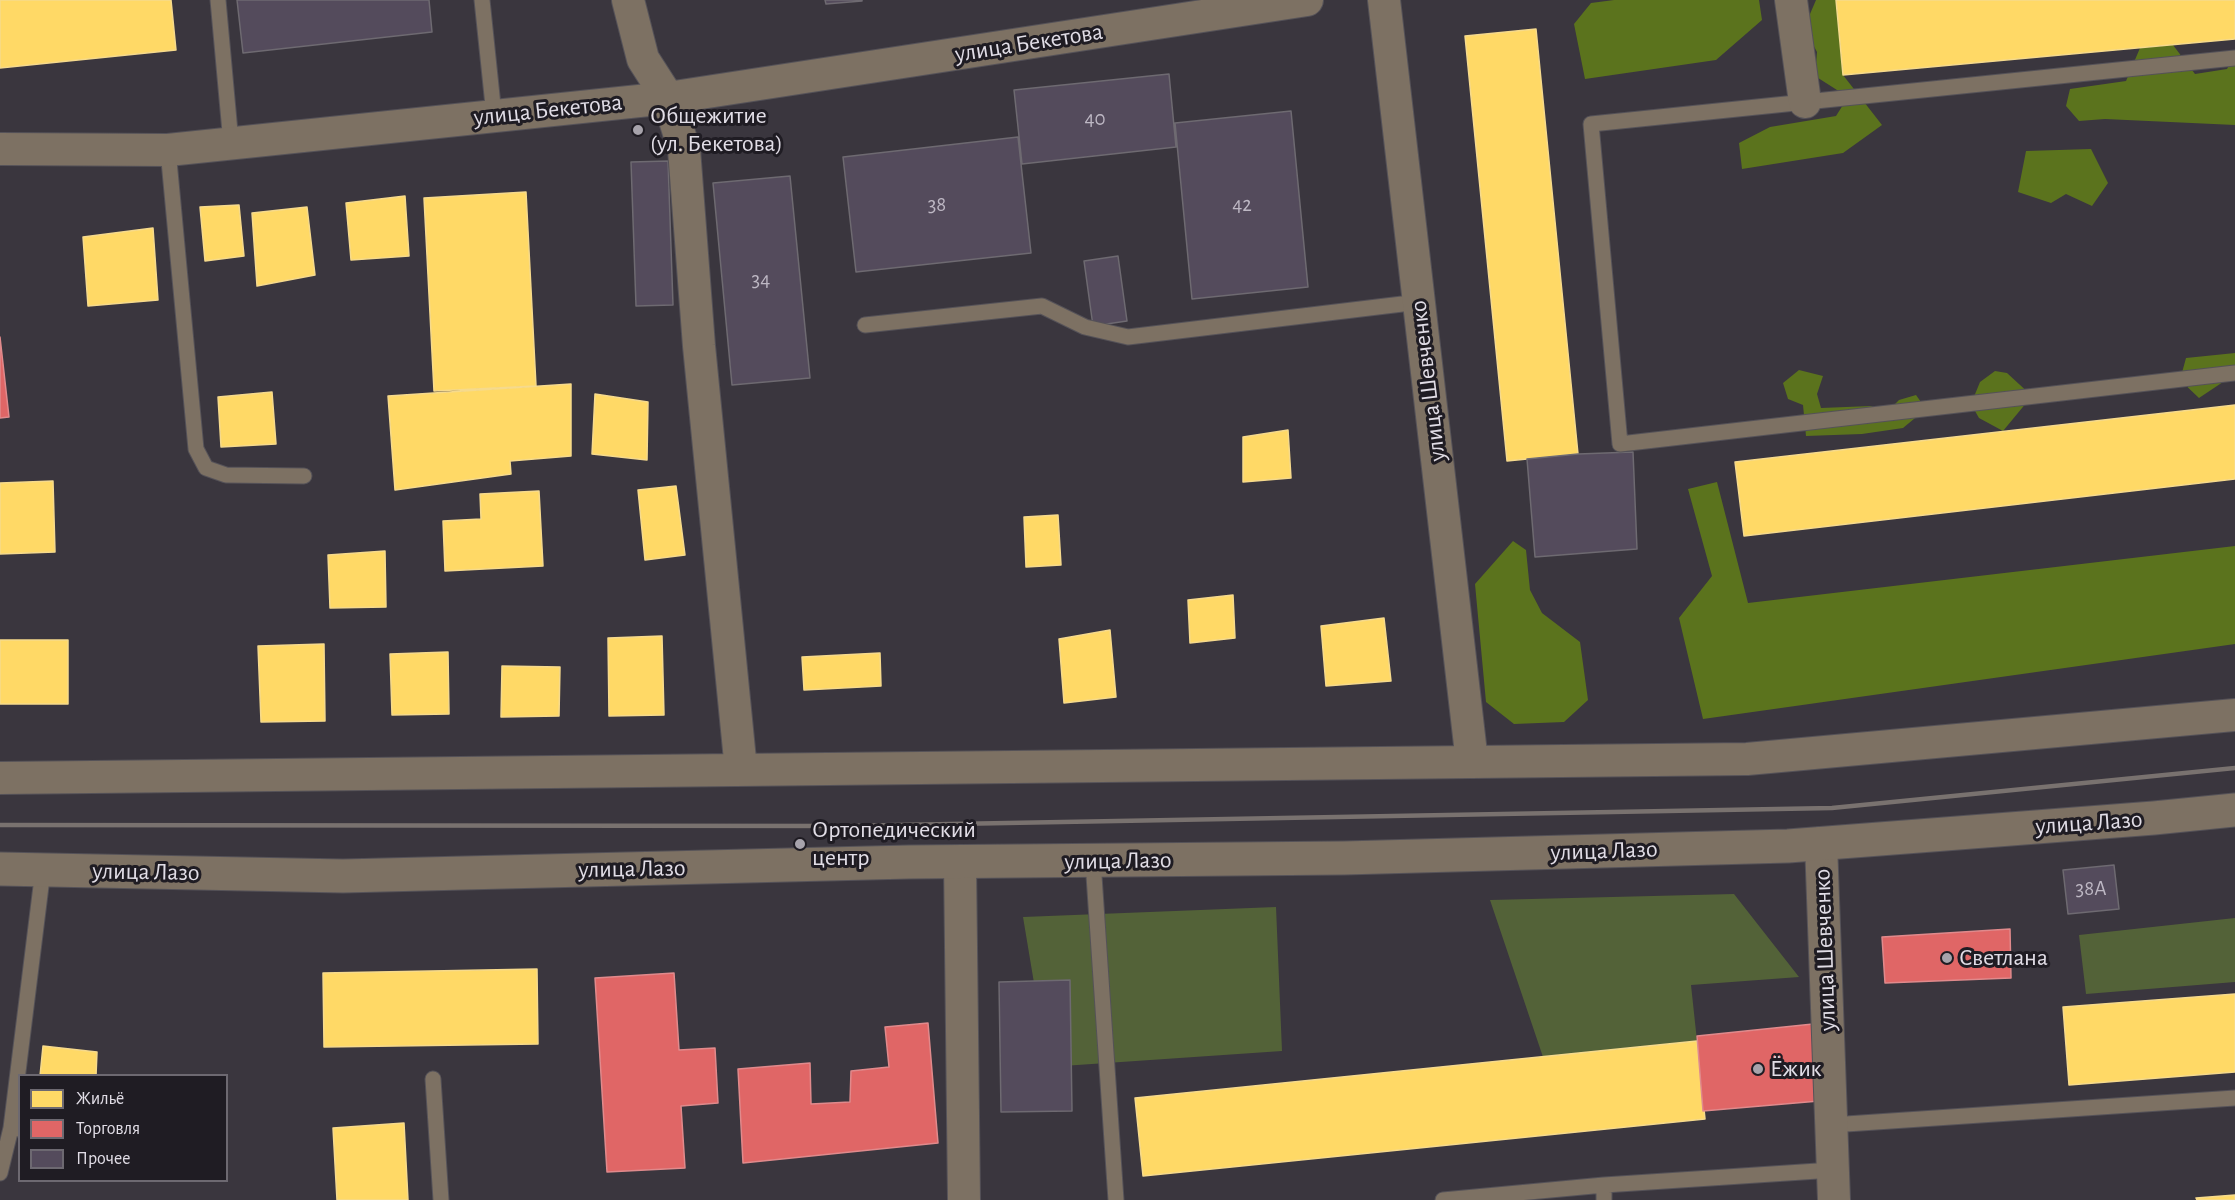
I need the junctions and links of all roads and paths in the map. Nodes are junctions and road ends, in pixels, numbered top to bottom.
1 (218, 0) edge
2 (482, 0) edge
3 (628, 0) edge
4 (1307, 0) edge
5 (1384, 0) edge
6 (1791, 0) edge
7 (2235, 58) edge
8 (668, 98) junction
9 (1805, 102) junction
10 (494, 115) junction
11 (231, 143) junction
12 (0, 149) edge
13 (168, 150) junction
14 (1419, 302) junction
15 (864, 325) dead end
16 (2235, 373) edge
17 (304, 476) dead end
18 (2235, 715) edge
19 (1473, 762) junction
20 (741, 770) junction
21 (0, 778) edge
22 (2235, 810) edge
23 (1821, 843) junction
24 (1093, 861) junction
25 (960, 862) junction
26 (0, 869) edge
27 (43, 870) junction
28 (21, 1074) edge
29 (433, 1079) dead end
30 (2235, 1098) edge
31 (18, 1101) edge
32 (1831, 1125) junction
33 (15, 1129) edge
34 (0, 1173) edge
35 (1833, 1185) edge
36 (1604, 1192) edge
37 (441, 1200) edge
38 (964, 1200) edge
39 (1116, 1200) edge
40 (1443, 1200) edge

1 - 11 lane
2 - 10 lane
3 - 8 street
4 - 8 street, улица Бекетова
5 - 14 street, улица Шевченко
6 - 9 street
7 - 9 lane
8 - 10 street, улица Бекетова
8 - 20 street
9 - 16 lane
10 - 11 street, улица Бекетова
11 - 13 street, улица Бекетова
12 - 13 street, улица Бекетова
13 - 17 lane
14 - 15 lane
14 - 19 street, улица Шевченко
18 - 19 street
19 - 20 street
20 - 21 street
22 - 23 street, улица Лазо
23 - 24 street, улица Лазо
23 - 32 street, улица Шевченко
24 - 25 street, улица Лазо
24 - 39 lane
25 - 27 street, улица Лазо
25 - 38 street
26 - 27 street, улица Лазо
27 - 28 lane
29 - 37 lane
30 - 32 lane
31 - 33 lane
32 - 35 street, улица Шевченко
33 - 34 lane
35 - 36 lane
36 - 40 lane

